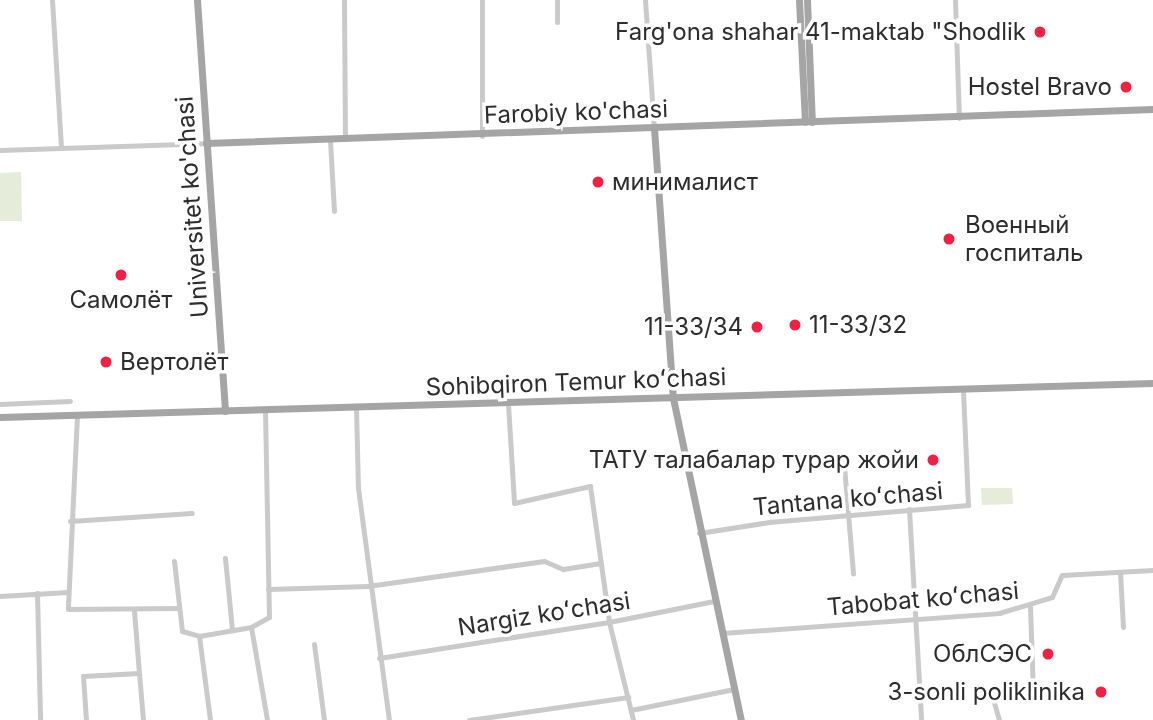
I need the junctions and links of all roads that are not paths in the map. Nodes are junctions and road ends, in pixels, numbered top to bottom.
1 (52, 0) edge
2 (197, 0) edge
3 (344, 0) edge
4 (482, 0) edge
5 (645, 0) edge
6 (799, 0) edge
7 (807, 0) edge
8 (954, 0) edge
9 (555, 1) edge
10 (557, 22) dead end
11 (1153, 109) edge
12 (959, 118) junction
13 (808, 122) junction
14 (654, 128) junction
15 (482, 136) junction
16 (345, 139) junction
17 (330, 140) junction
18 (206, 143) junction
19 (61, 148) junction
20 (0, 150) edge
21 (334, 211) dead end
22 (1153, 383) edge
23 (963, 389) junction
24 (673, 398) junction
25 (70, 401) dead end
26 (0, 404) edge
27 (508, 404) junction
28 (356, 408) junction
29 (265, 410) junction
30 (225, 411) junction
31 (77, 415) junction
32 (0, 417) edge
33 (843, 454) dead end
34 (909, 509) junction
35 (192, 513) dead end
36 (850, 514) junction
37 (70, 521) junction
38 (699, 533) junction
39 (225, 558) dead end
40 (174, 561) dead end
41 (601, 563) junction
42 (1153, 570) edge
43 (1120, 572) junction
44 (853, 574) dead end
45 (368, 586) junction
46 (268, 589) junction
47 (68, 592) junction
48 (37, 593) junction
49 (0, 596) edge
50 (714, 601) junction
51 (1030, 607) junction
52 (179, 608) junction
53 (134, 611) junction
54 (916, 619) junction
55 (609, 622) junction
56 (251, 627) junction
57 (1123, 627) dead end
58 (232, 630) junction
59 (722, 633) junction
60 (199, 636) junction
61 (314, 644) dead end
62 (379, 658) junction
63 (139, 673) junction
64 (734, 689) junction
65 (628, 697) junction
66 (631, 710) junction
67 (40, 720) edge
68 (86, 720) edge
69 (143, 720) edge
70 (210, 720) edge
71 (267, 720) edge
72 (324, 720) edge
73 (389, 720) edge
74 (469, 720) edge
75 (633, 720) edge
76 (741, 720) edge
77 (921, 720) edge
78 (999, 720) edge

1 - 19 street
2 - 18 main road, Universitet ko'chasi
3 - 16 street
4 - 15 street
5 - 14 street
6 - 13 main road
7 - 13 main road
8 - 12 street
9 - 10 street
11 - 12 main road, Farobiy ko'chasi
12 - 13 main road, Farobiy ko'chasi
13 - 14 main road, Farobiy ko'chasi
14 - 15 main road, Farobiy ko'chasi
14 - 24 main road
15 - 16 main road, Farobiy ko'chasi
16 - 17 main road, Farobiy ko'chasi
17 - 18 main road, Farobiy ko'chasi
17 - 21 street
18 - 19 street, Farobiy ko'chasi
18 - 30 main road, Universitet ko'chasi
19 - 20 street, Farobiy ko'chasi
22 - 23 main road, Sohibqiron Temur koʻchasi
23 - 24 main road, Sohibqiron Temur koʻchasi
23 - 34 street, Tantana koʻchasi
24 - 27 main road, Sohibqiron Temur koʻchasi
24 - 38 main road
25 - 26 street
27 - 28 main road, Sohibqiron Temur koʻchasi
27 - 41 street
28 - 29 main road, Sohibqiron Temur koʻchasi
28 - 45 street
29 - 30 main road, Sohibqiron Temur koʻchasi
29 - 46 street
30 - 31 main road, Sohibqiron Temur koʻchasi
31 - 32 main road, Sohibqiron Temur koʻchasi
31 - 37 street
33 - 36 street
34 - 36 street, Tantana koʻchasi
34 - 54 street
35 - 37 street
36 - 38 street, Tantana koʻchasi
36 - 44 street
37 - 47 street
38 - 50 main road
39 - 58 street
40 - 52 street
41 - 45 street
41 - 55 street
42 - 43 street, Tabobat koʻchasi
43 - 51 street, Tabobat koʻchasi
43 - 57 street
45 - 46 street
45 - 62 street
46 - 56 street
47 - 48 street
47 - 53 street
48 - 49 street
48 - 67 street
50 - 55 street, Nargiz koʻchasi
50 - 59 main road
51 - 54 street, Tabobat koʻchasi
51 - 78 street
52 - 53 street
52 - 60 street
53 - 63 street
54 - 59 street, Tabobat koʻchasi
54 - 77 street
55 - 62 street, Nargiz koʻchasi
55 - 65 street
56 - 58 street
56 - 71 street
58 - 60 street
59 - 64 main road
60 - 70 street
61 - 72 street
62 - 73 street
63 - 68 street
63 - 69 street
64 - 66 street
64 - 76 main road
65 - 66 street
65 - 74 street
66 - 75 street

